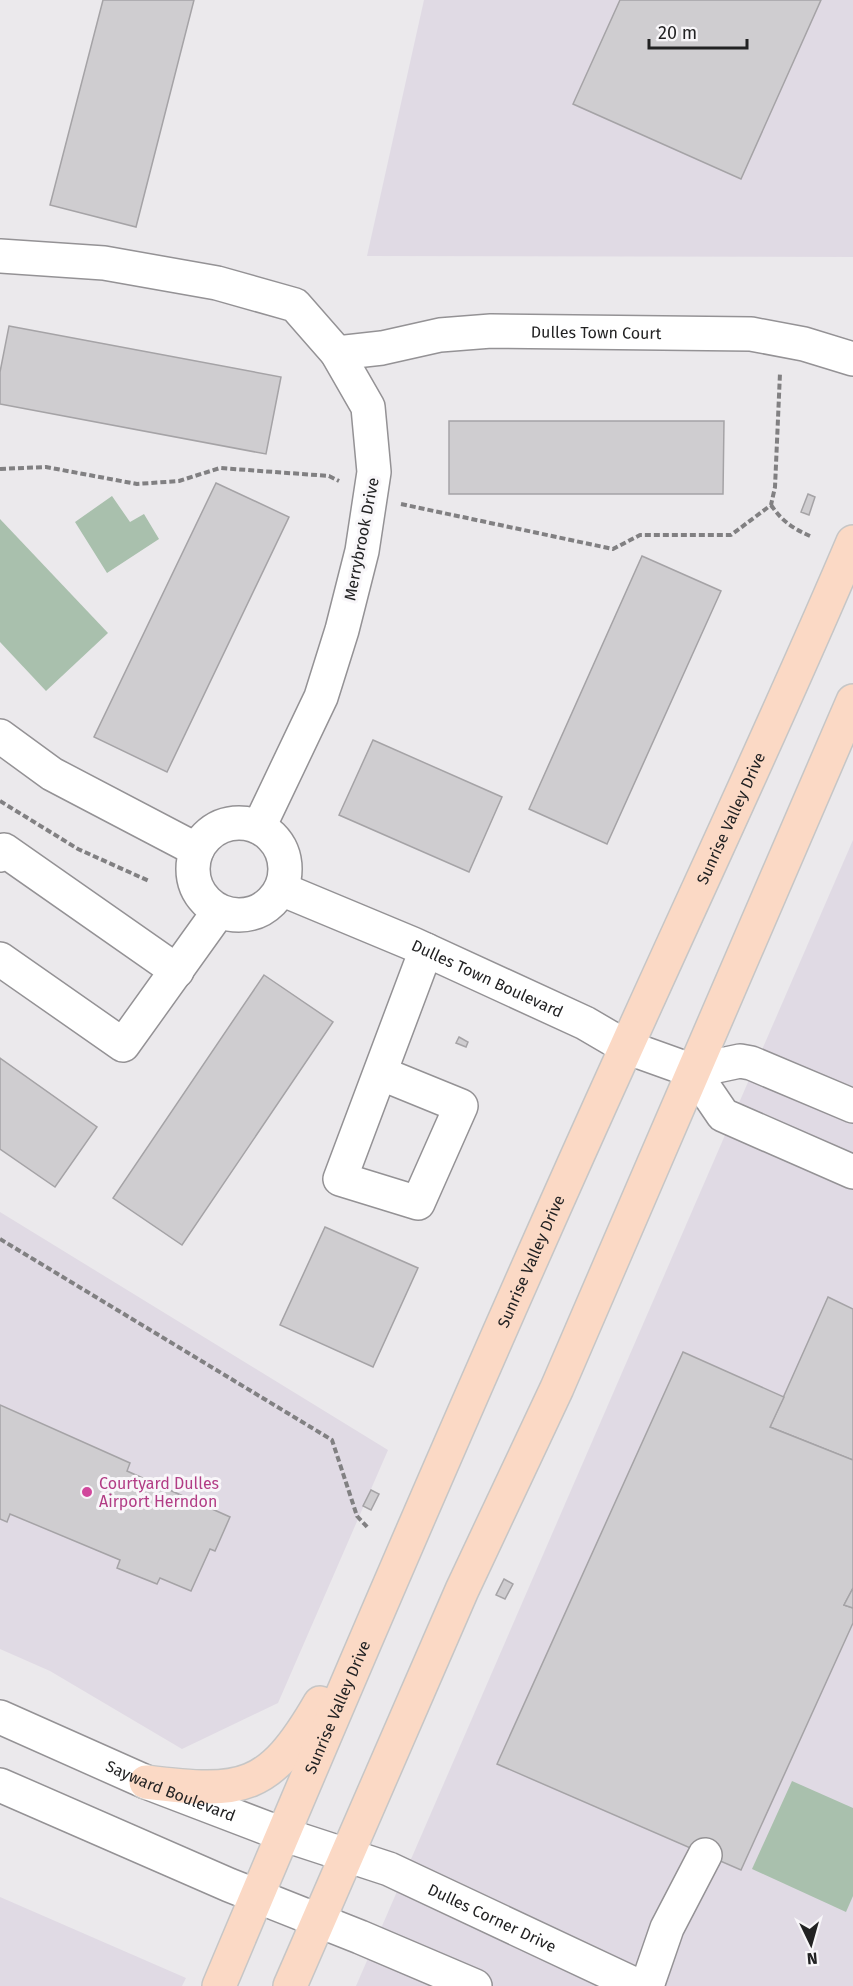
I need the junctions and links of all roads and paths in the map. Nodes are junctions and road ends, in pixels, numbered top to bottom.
1 (0, 256) edge
2 (780, 339) junction
3 (338, 353) junction
4 (853, 359) edge
5 (0, 469) edge
6 (370, 498) junction
7 (771, 505) junction
8 (810, 536) dead end
9 (853, 542) edge
10 (853, 701) edge
11 (0, 736) edge
12 (0, 801) edge
13 (259, 827) junction
14 (197, 850) junction
15 (0, 855) edge
16 (149, 881) dead end
17 (281, 889) junction
18 (219, 911) junction
19 (426, 950) junction
20 (0, 959) edge
21 (177, 971) junction
22 (626, 1047) junction
23 (693, 1071) junction
24 (380, 1073) dead end
25 (853, 1106) edge
26 (853, 1172) edge
27 (0, 1239) edge
28 (369, 1529) dead end
29 (389, 1585) junction
30 (0, 1717) edge
31 (146, 1782) junction
32 (0, 1785) edge
33 (282, 1834) junction
34 (346, 1854) junction
35 (705, 1855) dead end
36 (256, 1896) junction
37 (318, 1920) junction
38 (219, 1986) edge
39 (290, 1986) edge
40 (475, 1986) edge
41 (638, 1986) edge
42 (647, 1986) edge

1 - 3 street, Merrybrook Drive
2 - 3 street, Dulles Town Court
2 - 4 street, Dulles Town Court
2 - 7 path
3 - 6 street, Merrybrook Drive
5 - 6 path
6 - 7 path
6 - 13 street, Merrybrook Drive
7 - 8 path
9 - 22 main road, Sunrise Valley Drive
10 - 23 main road
11 - 14 street
12 - 16 path
13 - 14 street
13 - 17 street
14 - 18 street
15 - 21 street
17 - 18 street
17 - 19 street, Dulles Town Boulevard
18 - 21 street
19 - 22 street, Dulles Town Boulevard
19 - 24 street
20 - 21 street
22 - 23 street, Dulles Town Boulevard
22 - 29 main road, Sunrise Valley Drive
23 - 25 street
23 - 26 street
23 - 34 main road
27 - 28 path
29 - 31 main road
29 - 33 main road, Sunrise Valley Drive
30 - 31 street, Sayward Boulevard
31 - 33 street, Sayward Boulevard
32 - 36 street
33 - 34 street, Sayward Boulevard
33 - 36 main road, Sunrise Valley Drive
34 - 37 main road
34 - 41 street, Dulles Corner Drive
35 - 42 street
36 - 37 street
36 - 38 main road, Sunrise Valley Drive
37 - 39 main road
37 - 40 street

